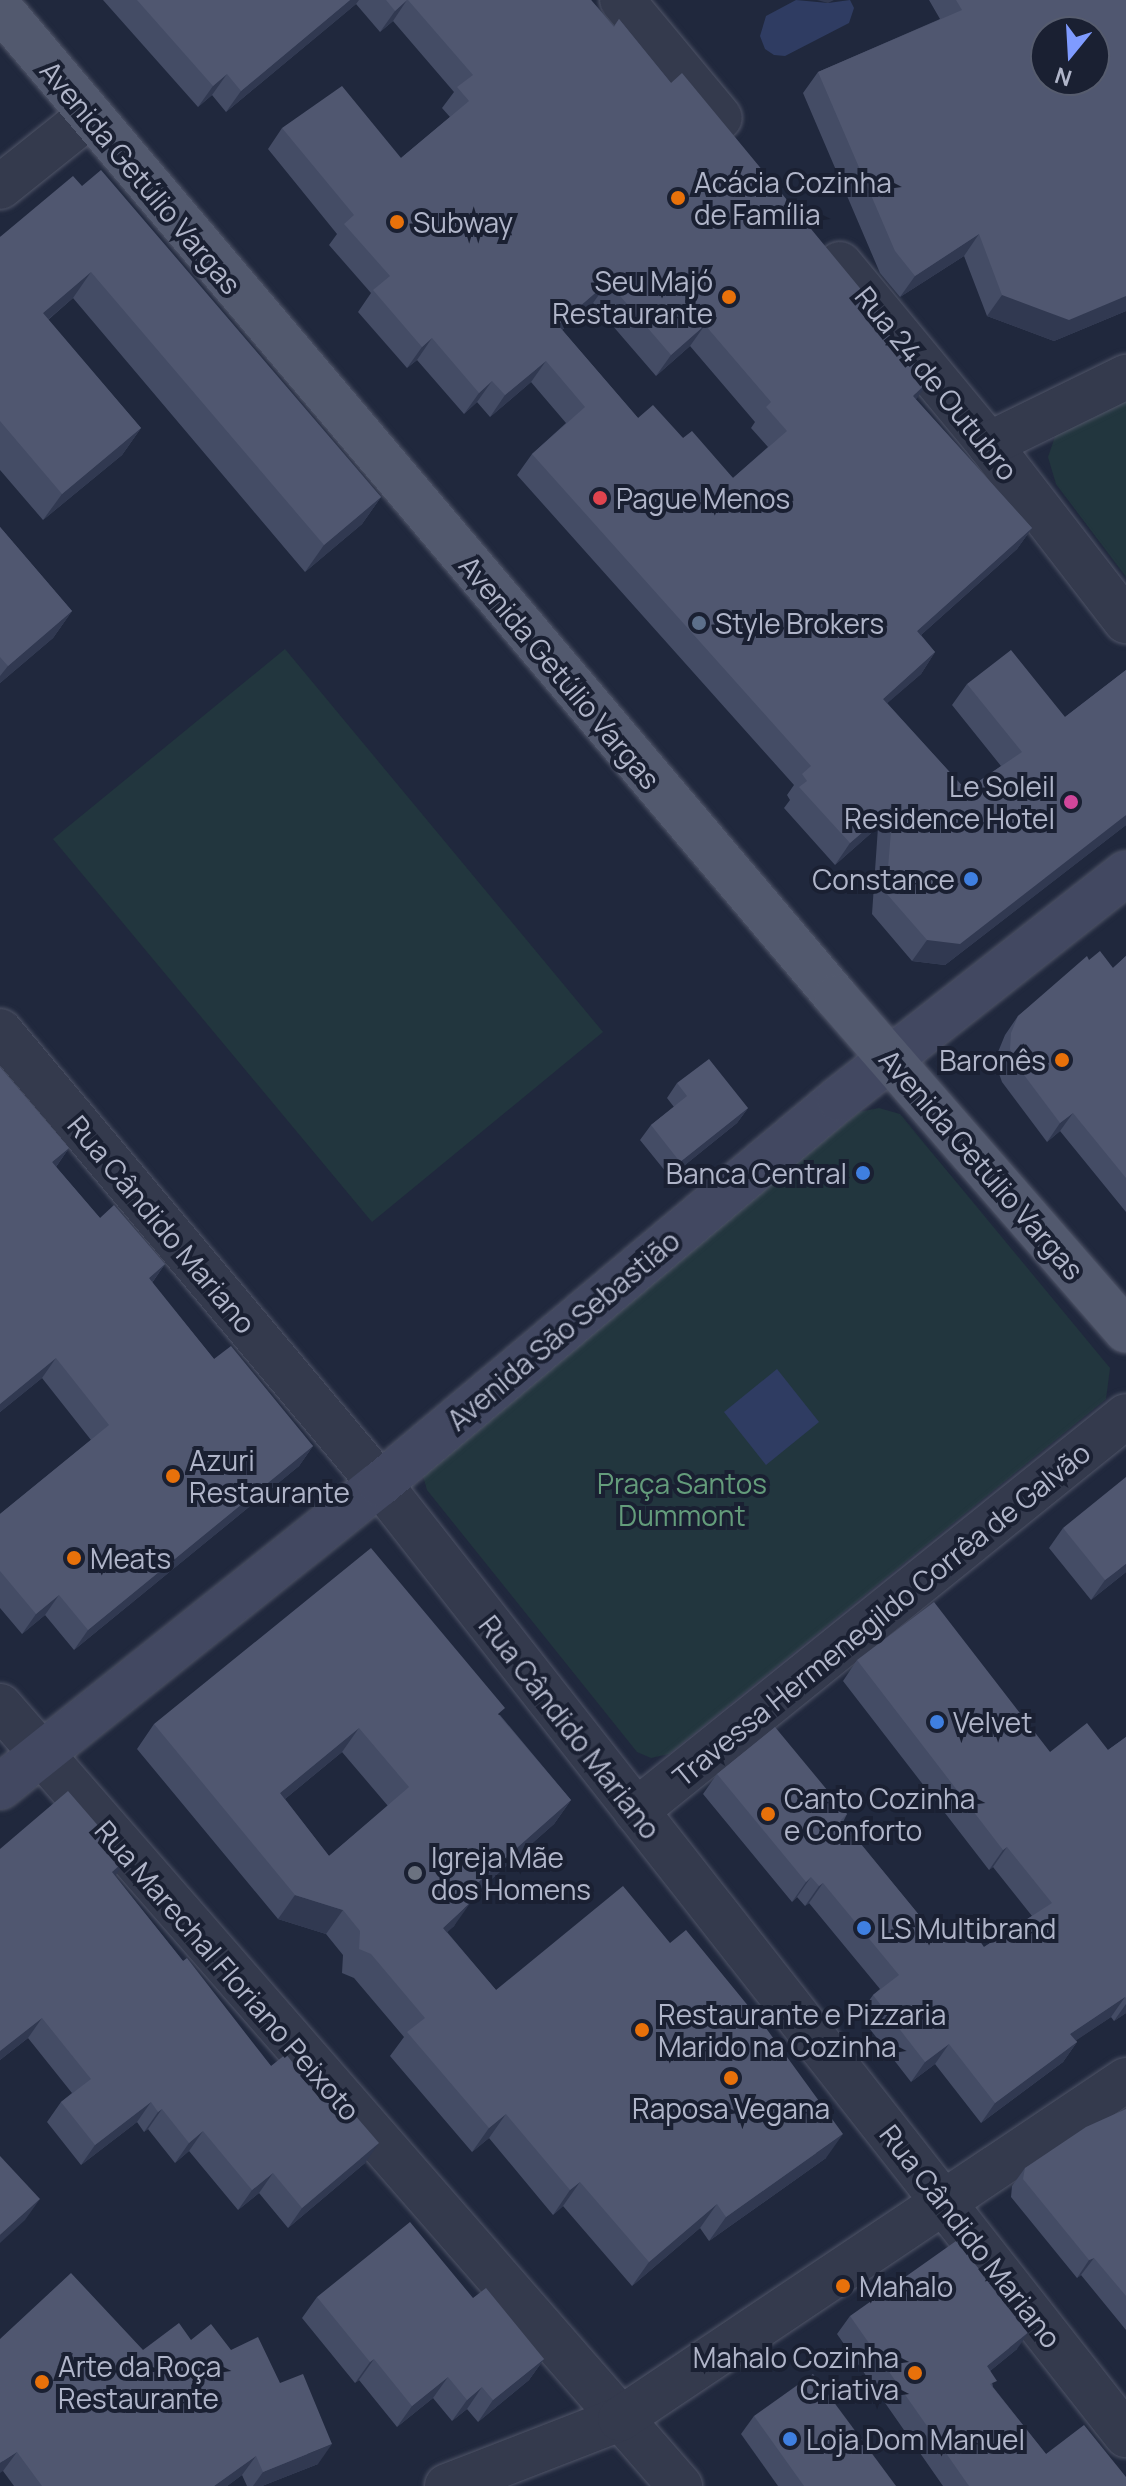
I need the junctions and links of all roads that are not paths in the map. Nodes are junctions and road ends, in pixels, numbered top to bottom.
1 (622, 0) edge
2 (0, 8) edge
3 (89, 116) junction
4 (741, 144) edge
5 (0, 187) edge
6 (810, 228) edge
7 (1126, 377) edge
8 (989, 444) junction
9 (1126, 621) edge
10 (1126, 873) edge
11 (0, 1031) edge
12 (892, 1059) junction
13 (1126, 1331) edge
14 (1126, 1416) edge
15 (380, 1484) junction
16 (0, 1706) edge
17 (41, 1755) junction
18 (0, 1787) edge
19 (636, 1811) junction
20 (1126, 2080) edge
21 (947, 2203) junction
22 (620, 2419) junction
23 (1126, 2435) edge
24 (447, 2486) edge
25 (680, 2486) edge

1 - 4 street
2 - 3 main road, Avenida Getúlio Vargas
3 - 5 street
3 - 12 main road, Avenida Getúlio Vargas
6 - 8 street, Rua 24 de Outubro
7 - 8 street
8 - 9 street, Rua 24 de Outubro
10 - 12 street, Avenida São Sebastião
11 - 15 street, Rua Cândido Mariano
12 - 13 main road, Avenida Getúlio Vargas
12 - 15 street, Avenida São Sebastião
14 - 19 street, Travessa Hermenegildo Corrêa de Galvão
15 - 17 street, Avenida São Sebastião
15 - 19 street, Rua Cândido Mariano
16 - 17 street, Rua Marechal Floriano Peixoto
17 - 18 street, Avenida São Sebastião
17 - 22 street, Rua Marechal Floriano Peixoto
19 - 21 street, Rua Cândido Mariano
20 - 21 street
21 - 22 street
21 - 23 street, Rua Cândido Mariano
22 - 24 street
22 - 25 street, Rua Marechal Floriano Peixoto

